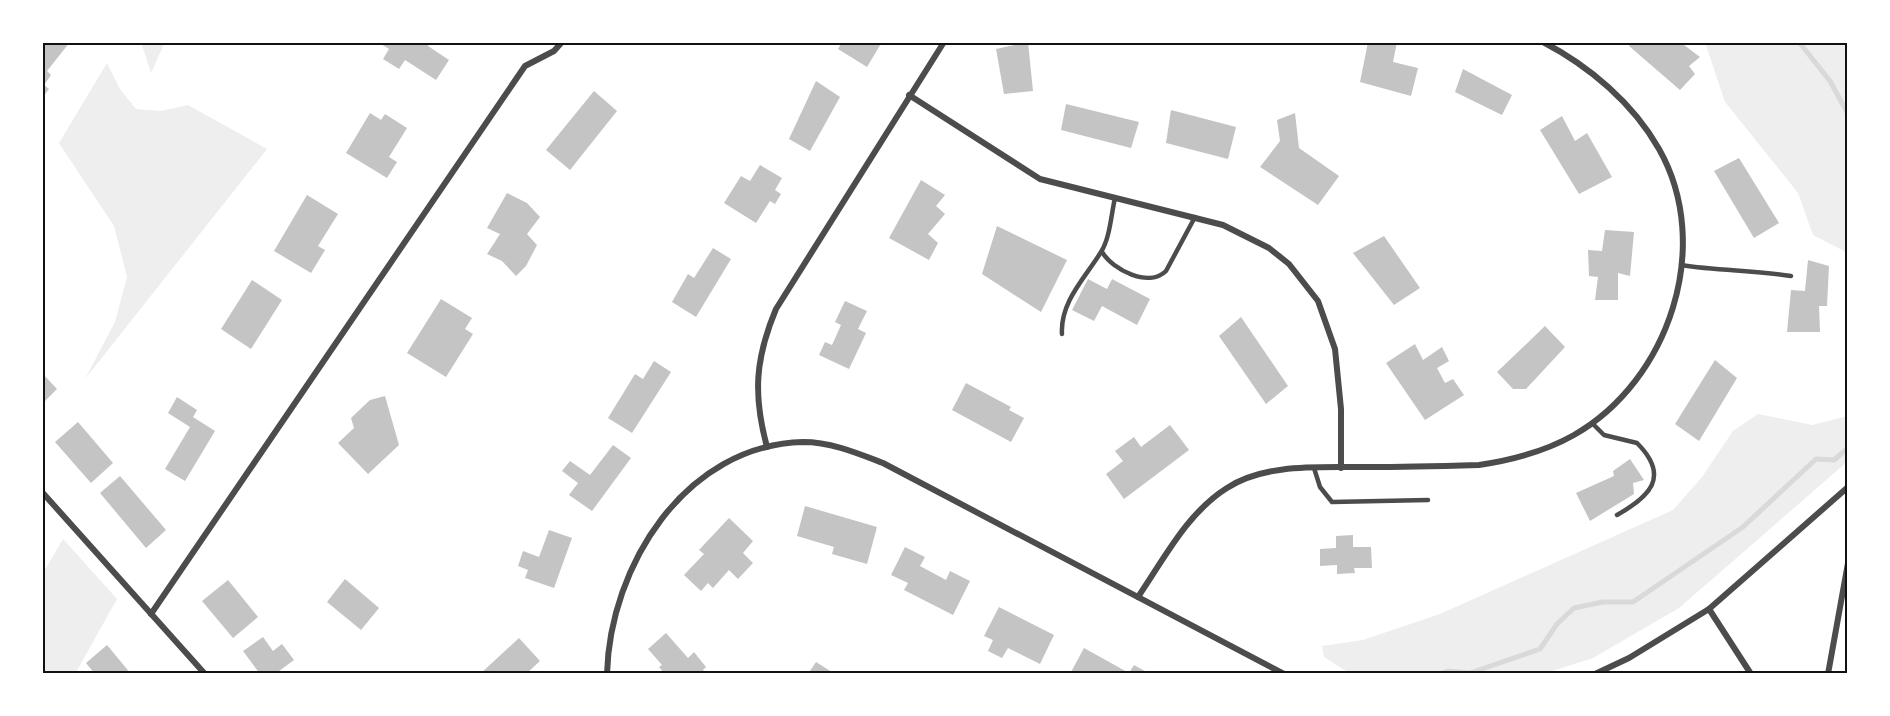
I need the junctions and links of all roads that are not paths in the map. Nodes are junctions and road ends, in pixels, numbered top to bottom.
1 (562, 42) edge
2 (944, 42) edge
3 (1543, 42) edge
4 (909, 95) junction
5 (1115, 198) junction
6 (1195, 217) junction
7 (1102, 252) junction
8 (1681, 266) junction
9 (1791, 276) dead end
10 (1062, 334) dead end
11 (1592, 423) junction
12 (767, 447) junction
13 (1314, 468) junction
14 (1341, 468) junction
15 (1848, 487) edge
16 (42, 492) edge
17 (1428, 500) dead end
18 (1617, 516) dead end
19 (1848, 563) edge
20 (1138, 597) junction
21 (1709, 609) junction
22 (151, 614) junction
23 (205, 674) edge
24 (607, 674) edge
25 (1284, 674) edge
26 (1595, 674) edge
27 (1751, 674) edge
28 (1828, 674) edge

1 - 22 street
2 - 4 street
3 - 8 street
4 - 5 street
4 - 12 street
5 - 6 street
5 - 7 lane
6 - 7 lane
6 - 14 street
7 - 10 lane
8 - 9 lane
8 - 11 street
11 - 14 street
11 - 18 lane
12 - 20 street
12 - 24 street
13 - 14 street
13 - 17 lane
13 - 20 street
15 - 21 street
16 - 22 street
19 - 28 street
20 - 25 street
21 - 26 street
21 - 27 street
22 - 23 street

